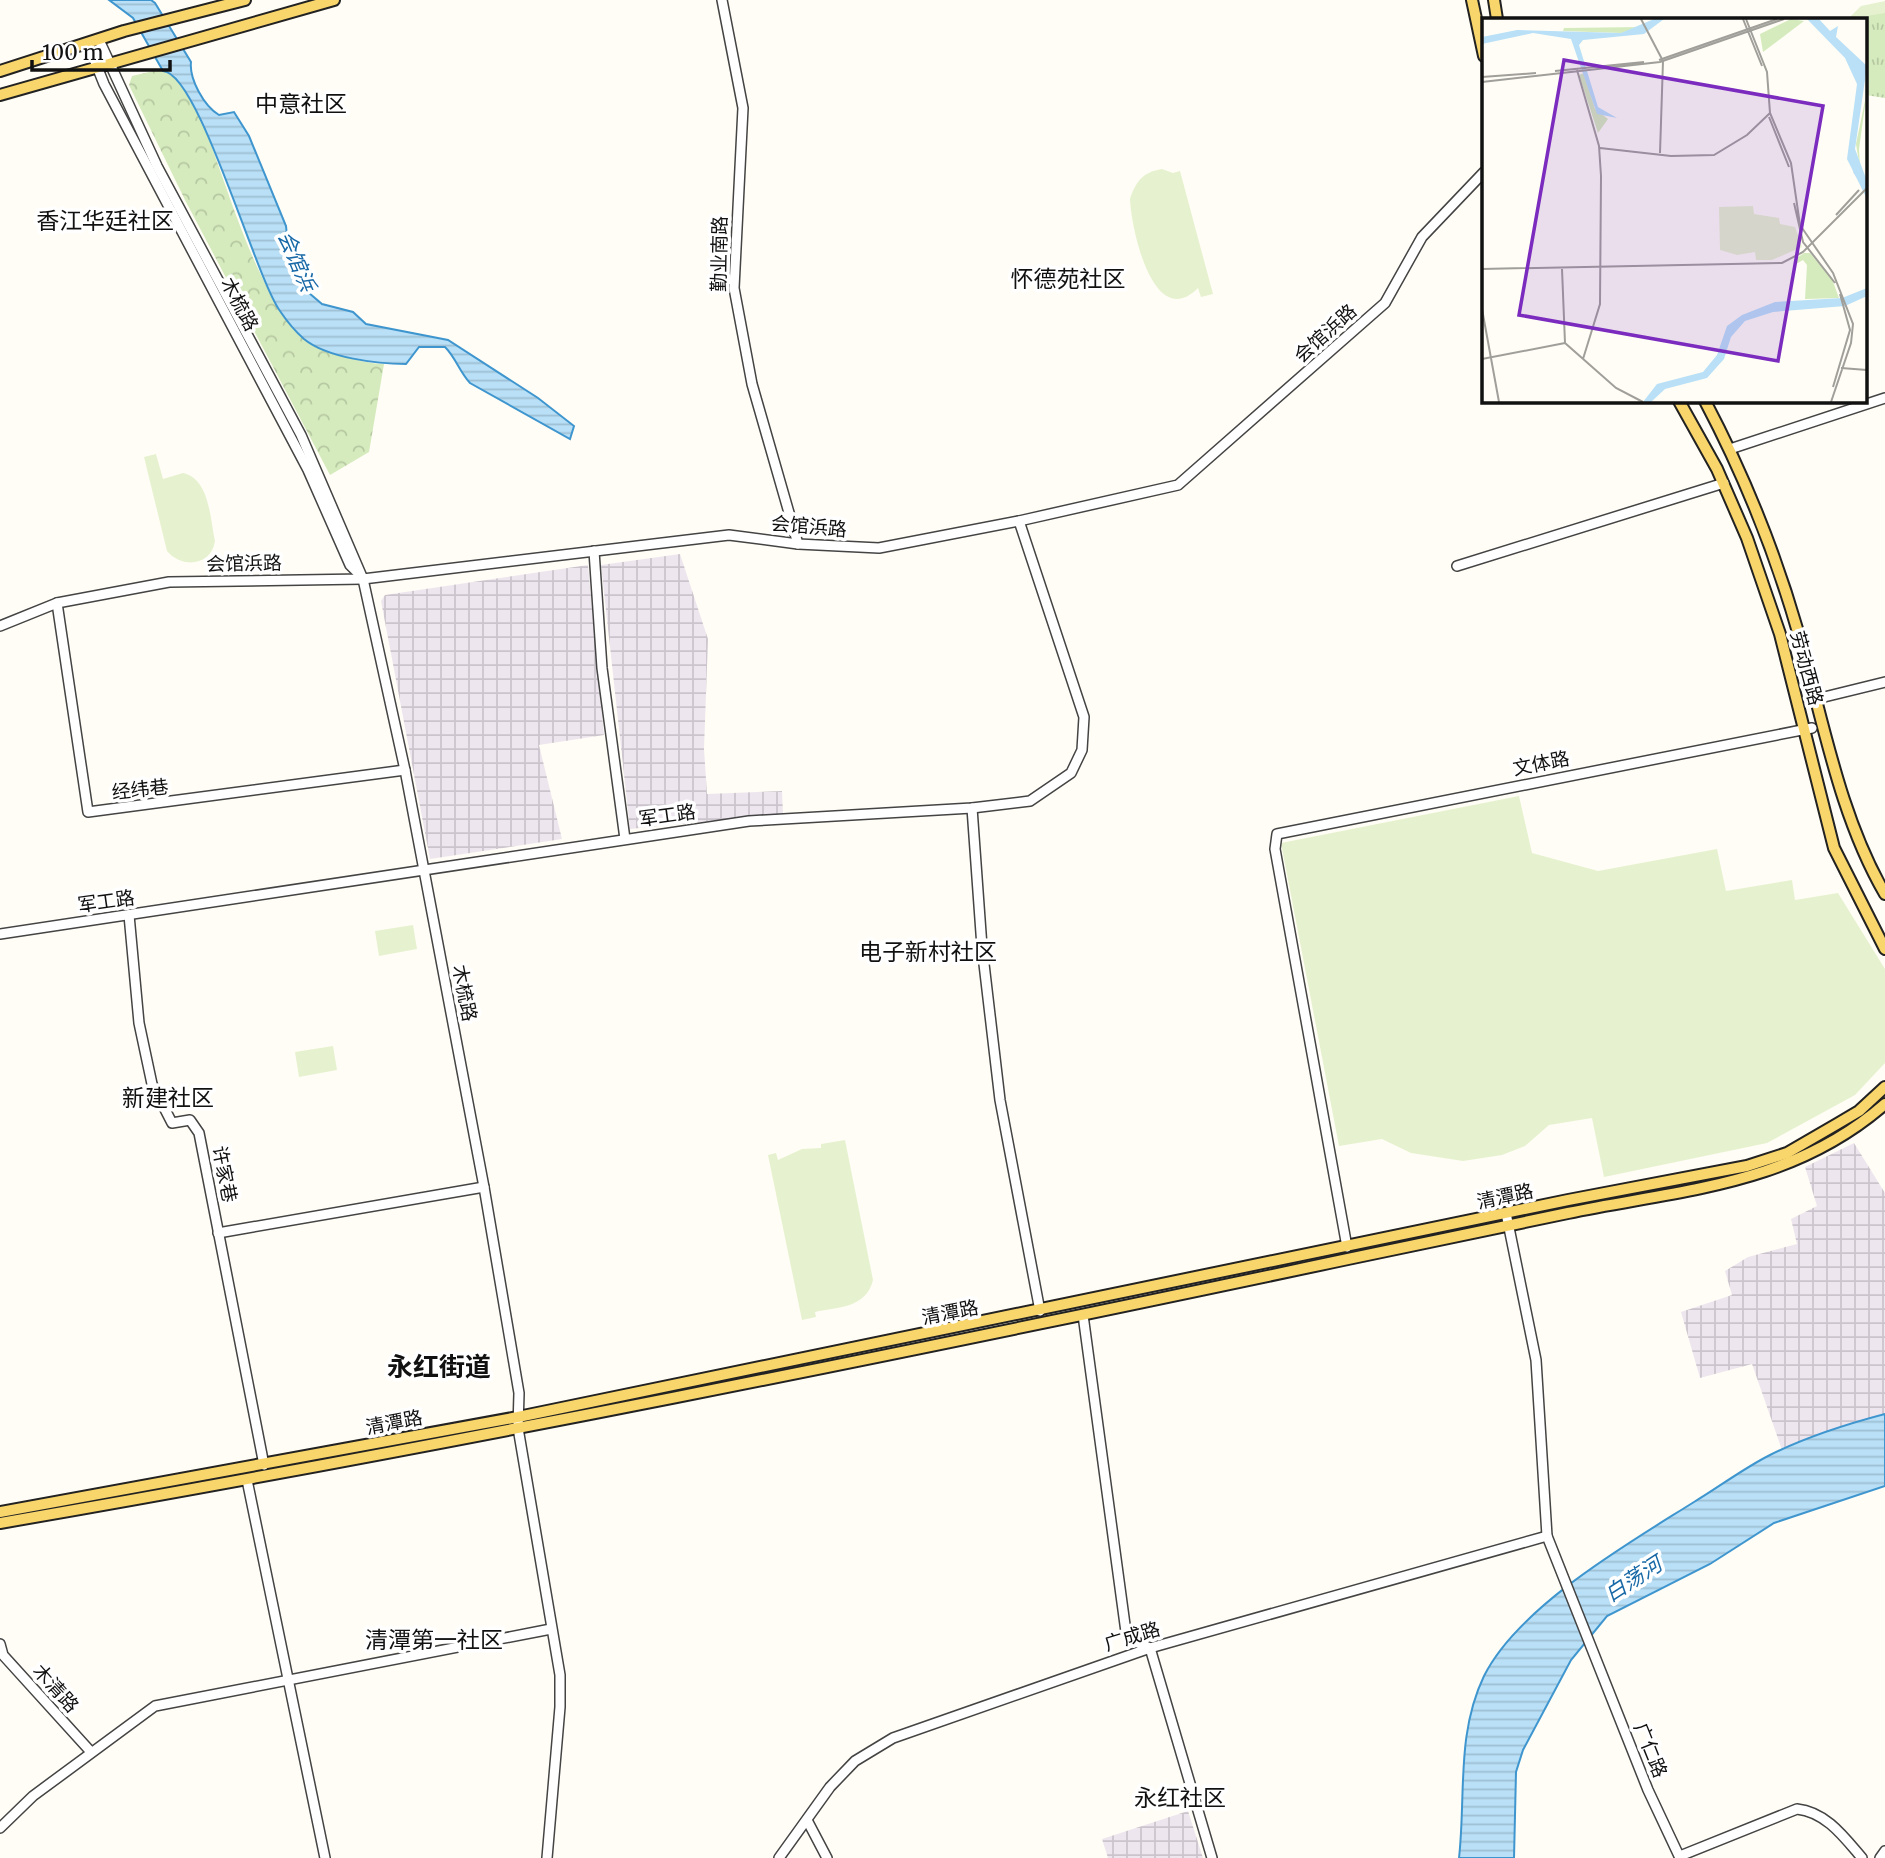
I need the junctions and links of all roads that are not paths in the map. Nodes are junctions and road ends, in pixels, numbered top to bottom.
1 (245, 0) edge
2 (334, 0) edge
3 (722, 0) edge
4 (1472, 0) edge
5 (1494, 0) edge
6 (1497, 18) edge
7 (93, 42) junction
8 (1482, 47) edge
9 (102, 63) junction
10 (0, 71) edge
11 (0, 95) edge
12 (1482, 174) edge
13 (1885, 398) edge
14 (1680, 402) edge
15 (1706, 402) edge
16 (1730, 449) junction
17 (1724, 483) junction
18 (1019, 522) junction
19 (798, 544) junction
20 (594, 551) junction
21 (1457, 566) dead end
22 (363, 579) junction
23 (57, 603) junction
24 (0, 626) edge
25 (1885, 682) edge
26 (1816, 699) junction
27 (1808, 729) junction
28 (405, 770) junction
29 (972, 808) junction
30 (625, 839) junction
31 (424, 868) junction
32 (1885, 894) edge
33 (129, 915) junction
34 (0, 934) edge
35 (1885, 949) edge
36 (1885, 1087) edge
37 (1885, 1104) edge
38 (484, 1186) junction
39 (1508, 1219) junction
40 (218, 1233) junction
41 (1347, 1247) junction
42 (1040, 1311) junction
43 (1083, 1315) junction
44 (518, 1423) junction
45 (264, 1465) junction
46 (247, 1480) junction
47 (0, 1512) edge
48 (0, 1522) edge
49 (1547, 1536) junction
50 (551, 1629) junction
51 (0, 1644) edge
52 (1150, 1648) junction
53 (287, 1680) junction
54 (91, 1752) junction
55 (807, 1820) junction
56 (0, 1828) edge
57 (1885, 1851) edge
58 (1680, 1857) edge
59 (325, 1858) edge
60 (547, 1858) edge
61 (779, 1858) edge
62 (827, 1858) edge
63 (1212, 1858) edge
64 (1862, 1858) edge
65 (1880, 1858) edge

1 - 7 main road
2 - 9 main road
3 - 19 street, 勤业南路
4 - 8 main road
5 - 6 main road
7 - 9 street, 木梳路
7 - 10 main road
9 - 11 main road
9 - 22 street, 木梳路
12 - 18 street, 会馆浜路
13 - 16 street
14 - 17 main road, 劳动西路
15 - 16 main road, 劳动西路
16 - 26 main road, 劳动西路
17 - 21 street
17 - 27 main road, 劳动西路
18 - 19 street, 会馆浜路
18 - 29 street, 军工路
19 - 20 street, 会馆浜路
20 - 22 street, 会馆浜路
20 - 30 street
22 - 23 street, 会馆浜路
22 - 28 street, 木梳路
23 - 24 street, 会馆浜路
23 - 28 street, 经纬巷
25 - 26 street
26 - 32 main road, 劳动西路
27 - 35 main road, 劳动西路
27 - 41 street, 文体路
28 - 31 street, 木梳路
29 - 30 street, 军工路
29 - 42 street
30 - 31 street, 军工路
31 - 33 street, 军工路
31 - 38 street, 木梳路
33 - 34 street, 军工路
33 - 40 street, 许家巷
36 - 39 main road, 清潭路
37 - 39 main road, 清潭路
38 - 40 street
38 - 44 street, 木梳路
39 - 41 main road, 清潭路
39 - 43 main road, 清潭路
39 - 49 street, 广仁路
40 - 45 street, 许家巷
41 - 42 main road, 清潭路
42 - 44 main road, 清潭路
43 - 44 main road, 清潭路
43 - 52 street
44 - 45 main road, 清潭路
44 - 46 main road, 清潭路
44 - 50 street, 木梳路
45 - 47 main road, 清潭路
46 - 48 main road, 清潭路
46 - 53 street
49 - 52 street, 广成路
49 - 58 street, 广仁路
50 - 53 street
50 - 60 street, 木梳路
51 - 54 street, 木清路
52 - 55 street, 广成路
52 - 63 street
53 - 54 street
53 - 59 street
54 - 56 street
55 - 61 street, 广成路
55 - 62 street
57 - 65 street
58 - 64 street

